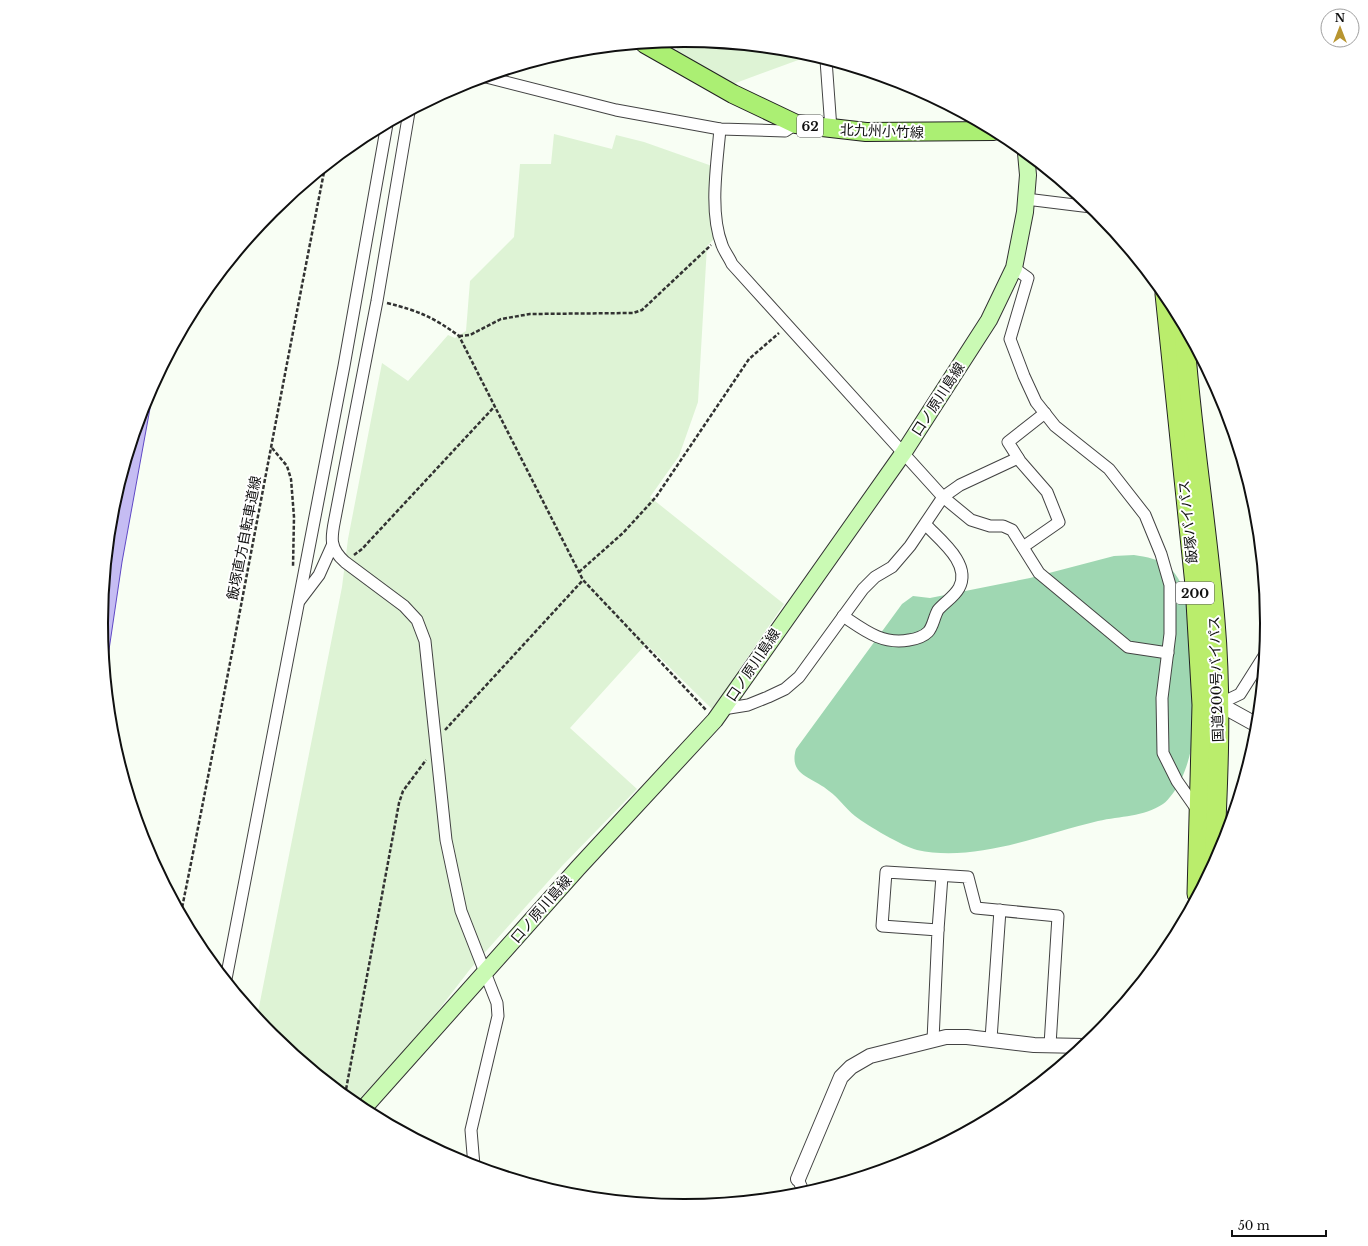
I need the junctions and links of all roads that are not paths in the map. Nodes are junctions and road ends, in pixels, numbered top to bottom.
1 (653, 48) edge
2 (826, 65) edge
3 (495, 79) edge
4 (408, 117) edge
5 (796, 124) junction
6 (720, 129) junction
7 (831, 129) junction
8 (386, 130) edge
9 (984, 131) edge
10 (1027, 160) edge
11 (1026, 199) junction
12 (1080, 206) edge
13 (1014, 268) junction
14 (1167, 309) edge
15 (1185, 339) edge
16 (1045, 413) junction
17 (904, 452) junction
18 (1018, 458) junction
19 (943, 497) junction
20 (926, 525) junction
21 (332, 546) junction
22 (1023, 547) junction
23 (298, 603) junction
24 (843, 616) junction
25 (1168, 654) junction
26 (1259, 665) edge
27 (1211, 705) junction
28 (719, 715) junction
29 (1251, 723) edge
30 (1200, 814) junction
31 (1215, 846) edge
32 (942, 876) junction
33 (1197, 885) edge
34 (1000, 910) junction
35 (938, 930) junction
36 (486, 972) junction
37 (227, 974) edge
38 (992, 1039) junction
39 (933, 1040) junction
40 (1050, 1045) junction
41 (1075, 1046) edge
42 (367, 1104) edge
43 (473, 1158) edge
44 (798, 1179) joint
45 (801, 1187) edge

1 - 5 main road, 北九州小竹線 / 62
2 - 7 street
3 - 6 street
4 - 21 street
5 - 6 street
5 - 7 main road, 北九州小竹線 / 62
6 - 17 street
7 - 9 main road, 北九州小竹線 / 62
8 - 23 street
10 - 11 main road, 口ノ原川島線
11 - 12 street
11 - 13 main road, 口ノ原川島線
13 - 16 street
13 - 17 main road, 口ノ原川島線
14 - 27 highway, 飯塚バイパス / 200
15 - 27 highway, 国道200号バイパス / 200
16 - 18 street
16 - 25 street
17 - 19 street
17 - 28 main road, 口ノ原川島線
18 - 19 street
18 - 22 street
19 - 20 street
19 - 22 street
20 - 24 street
20 - 24 street
21 - 23 street
21 - 36 street
22 - 25 street
23 - 37 street
24 - 28 street
25 - 30 street
26 - 27 street
27 - 29 street
27 - 30 highway, 飯塚バイパス / 200
27 - 31 highway, 国道200号バイパス / 200
28 - 36 main road, 口ノ原川島線
30 - 33 highway, 飯塚バイパス / 200
32 - 34 street
32 - 35 street
32 - 35 street
34 - 38 street
34 - 40 street
35 - 39 street
36 - 42 main road, 口ノ原川島線
36 - 43 street
38 - 39 street
38 - 40 street
39 - 44 street
40 - 41 street
44 - 45 street

